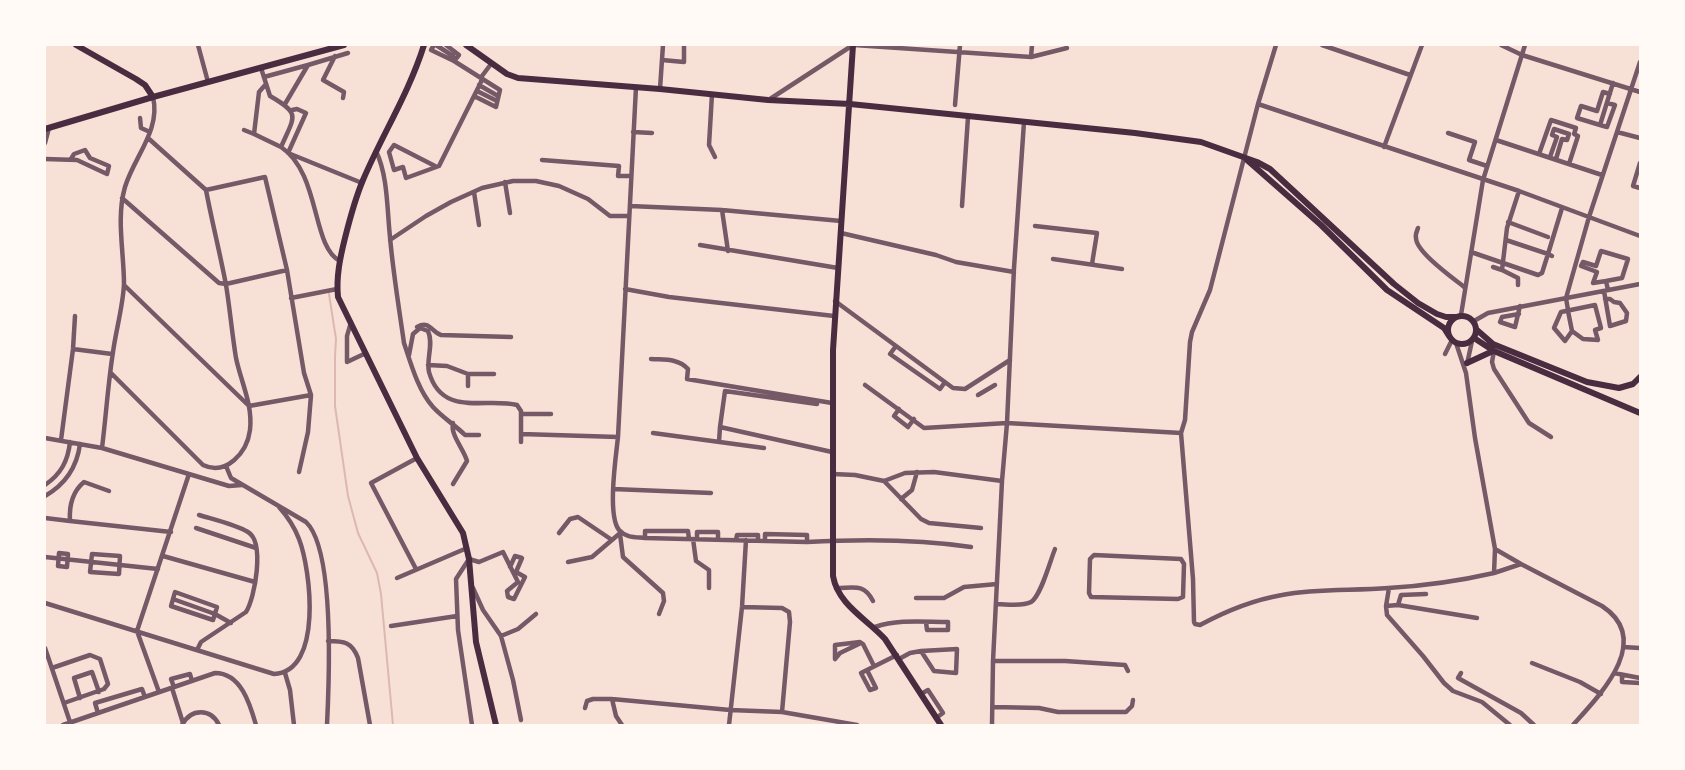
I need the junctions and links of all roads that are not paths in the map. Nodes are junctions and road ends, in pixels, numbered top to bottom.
1 (76, 45) edge
2 (198, 45) edge
3 (344, 45) edge
4 (424, 45) edge
5 (435, 45) edge
6 (446, 45) edge
7 (466, 45) edge
8 (663, 45) edge
9 (684, 45) edge
10 (853, 45) edge
11 (960, 45) edge
12 (1032, 45) edge
13 (1276, 45) edge
14 (1322, 45) edge
15 (1422, 45) edge
16 (1501, 45) edge
17 (1526, 45) edge
18 (1067, 48) dead end
19 (348, 53) dead end
20 (959, 53) junction
21 (1522, 55) junction
22 (335, 56) junction
23 (1031, 57) junction
24 (662, 60) junction
25 (454, 62) junction
26 (1640, 62) edge
27 (308, 64) junction
28 (491, 64) junction
29 (261, 68) junction
30 (1410, 75) junction
31 (264, 77) junction
32 (208, 82) junction
33 (1613, 83) junction
34 (266, 84) junction
35 (479, 85) junction
36 (636, 87) junction
37 (1631, 88) junction
38 (660, 89) junction
39 (1640, 92) edge
40 (712, 94) junction
41 (1610, 94) junction
42 (474, 96) junction
43 (153, 97) junction
44 (343, 98) dead end
45 (768, 100) junction
46 (285, 104) junction
47 (850, 104) junction
48 (1258, 104) junction
49 (956, 105) dead end
50 (292, 110) junction
51 (306, 113) junction
52 (313, 116) dead end
53 (968, 117) junction
54 (140, 118) dead end
55 (1024, 122) junction
56 (47, 129) edge
57 (244, 130) dead end
58 (633, 132) junction
59 (1617, 132) junction
60 (652, 133) dead end
61 (1448, 133) dead end
62 (254, 134) junction
63 (149, 135) junction
64 (1640, 138) edge
65 (1496, 140) junction
66 (45, 143) edge
67 (281, 147) junction
68 (1384, 147) junction
69 (376, 151) junction
70 (288, 153) junction
71 (1539, 154) junction
72 (1244, 157) junction
73 (715, 158) dead end
74 (1553, 158) junction
75 (45, 159) edge
76 (71, 159) junction
77 (542, 160) dead end
78 (1640, 163) edge
79 (1569, 164) junction
80 (435, 166) junction
81 (1487, 166) junction
82 (1602, 175) junction
83 (631, 176) junction
84 (1483, 180) junction
85 (505, 182) junction
86 (362, 183) junction
87 (1640, 188) edge
88 (206, 190) junction
89 (1519, 191) junction
90 (474, 192) junction
91 (122, 198) junction
92 (630, 206) junction
93 (962, 206) dead end
94 (1562, 208) junction
95 (722, 210) junction
96 (510, 213) dead end
97 (629, 216) junction
98 (1588, 217) junction
99 (841, 221) junction
100 (1509, 222) junction
101 (478, 225) dead end
102 (1035, 226) dead end
103 (1418, 228) dead end
104 (841, 233) junction
105 (1640, 236) edge
106 (1548, 237) dead end
107 (390, 240) junction
108 (1506, 240) junction
109 (700, 245) dead end
110 (728, 251) junction
111 (1470, 252) junction
112 (1550, 255) junction
113 (1053, 259) dead end
114 (340, 261) junction
115 (1503, 263) junction
116 (1092, 264) junction
117 (1493, 267) dead end
118 (838, 268) junction
119 (1122, 269) dead end
120 (287, 270) junction
121 (1502, 270) junction
122 (1014, 272) junction
123 (1606, 280) junction
124 (226, 284) junction
125 (1640, 284) edge
126 (124, 285) junction
127 (1518, 285) dead end
128 (1464, 287) junction
129 (335, 289) junction
130 (625, 289) junction
131 (1606, 291) junction
132 (291, 298) junction
133 (1566, 298) junction
134 (1605, 299) junction
135 (835, 301) junction
136 (1520, 306) junction
137 (1568, 310) junction
138 (1519, 314) dead end
139 (75, 315) dead end
140 (834, 316) junction
141 (1458, 316) junction
142 (1474, 321) junction
143 (351, 322) junction
144 (1477, 330) junction
145 (1572, 331) junction
146 (413, 334) junction
147 (511, 337) dead end
148 (1452, 339) junction
149 (1473, 339) junction
150 (896, 346) junction
151 (73, 349) junction
152 (1494, 351) junction
153 (366, 353) junction
154 (112, 354) junction
155 (1445, 354) dead end
156 (409, 358) junction
157 (651, 359) dead end
158 (1010, 360) junction
159 (1467, 363) junction
160 (428, 365) junction
161 (111, 373) junction
162 (1466, 373) junction
163 (468, 374) junction
164 (494, 374) dead end
165 (979, 380) junction
166 (1639, 380) edge
167 (945, 382) junction
168 (865, 385) dead end
169 (994, 385) dead end
170 (468, 386) dead end
171 (986, 390) junction
172 (311, 395) junction
173 (978, 395) dead end
174 (831, 403) junction
175 (817, 404) dead end
176 (249, 406) junction
177 (899, 409) junction
178 (1640, 413) edge
179 (521, 414) junction
180 (551, 414) dead end
181 (914, 419) junction
182 (453, 423) junction
183 (1007, 423) junction
184 (720, 427) junction
185 (653, 433) dead end
186 (1181, 433) junction
187 (521, 434) junction
188 (479, 435) dead end
189 (1551, 436) dead end
190 (618, 437) junction
191 (45, 438) edge
192 (61, 440) junction
193 (70, 442) junction
194 (521, 442) dead end
195 (719, 442) junction
196 (80, 444) junction
197 (102, 448) junction
198 (764, 448) dead end
199 (832, 452) junction
200 (417, 458) junction
201 (226, 466) junction
202 (299, 472) dead end
203 (917, 472) junction
204 (189, 474) junction
205 (833, 474) junction
206 (884, 481) junction
207 (1002, 481) junction
208 (453, 484) dead end
209 (45, 485) edge
210 (242, 485) junction
211 (613, 489) junction
212 (108, 491) dead end
213 (711, 493) dead end
214 (45, 496) edge
215 (901, 499) junction
216 (279, 507) junction
217 (199, 515) dead end
218 (45, 518) edge
219 (70, 521) junction
220 (196, 528) dead end
221 (981, 528) dead end
222 (171, 532) junction
223 (559, 533) dead end
224 (620, 533) junction
225 (693, 539) junction
226 (612, 540) junction
227 (736, 540) junction
228 (746, 540) junction
229 (758, 541) junction
230 (833, 541) junction
231 (971, 547) dead end
232 (256, 548) junction
233 (467, 548) junction
234 (1055, 549) dead end
235 (1495, 549) junction
236 (163, 556) junction
237 (45, 557) edge
238 (469, 559) junction
239 (91, 562) junction
240 (568, 562) dead end
241 (1521, 564) junction
242 (120, 566) junction
243 (510, 567) junction
244 (158, 569) junction
245 (416, 569) junction
246 (1494, 573) junction
247 (397, 578) dead end
248 (255, 582) junction
249 (997, 584) junction
250 (472, 586) junction
251 (709, 588) dead end
252 (836, 588) junction
253 (1389, 588) junction
254 (1426, 594) dead end
255 (916, 598) dead end
256 (1182, 598) junction
257 (1193, 600) junction
258 (873, 602) dead end
259 (45, 603) edge
260 (997, 604) junction
261 (1398, 605) junction
262 (1386, 606) junction
263 (742, 607) junction
264 (215, 614) junction
265 (536, 614) dead end
266 (659, 615) dead end
267 (457, 616) junction
268 (1476, 618) dead end
269 (926, 622) junction
270 (231, 623) junction
271 (391, 627) dead end
272 (875, 627) junction
273 (137, 631) junction
274 (501, 636) junction
275 (328, 641) junction
276 (861, 643) junction
277 (1623, 646) junction
278 (45, 648) edge
279 (1640, 648) edge
280 (197, 650) junction
281 (921, 651) junction
282 (898, 657) junction
283 (993, 661) junction
284 (1532, 663) dead end
285 (874, 666) junction
286 (52, 668) junction
287 (867, 670) dead end
288 (1128, 671) dead end
289 (285, 673) junction
290 (1461, 673) dead end
291 (1614, 673) junction
292 (1622, 676) junction
293 (1640, 678) edge
294 (192, 681) junction
295 (1640, 683) edge
296 (173, 688) junction
297 (99, 692) junction
298 (159, 692) junction
299 (1601, 694) junction
300 (145, 697) junction
301 (80, 698) junction
302 (612, 699) junction
303 (1133, 700) dead end
304 (64, 703) junction
305 (178, 706) junction
306 (994, 707) junction
307 (585, 708) dead end
308 (730, 710) junction
309 (782, 712) junction
310 (98, 713) junction
311 (191, 714) junction
312 (814, 717) junction
313 (521, 720) dead end
314 (71, 724) edge
315 (182, 724) edge
316 (63, 725) edge
317 (219, 725) edge
318 (256, 725) edge
319 (294, 725) edge
320 (327, 725) edge
321 (370, 725) edge
322 (472, 725) edge
323 (496, 725) edge
324 (622, 725) edge
325 (729, 725) edge
326 (813, 725) edge
327 (857, 725) edge
328 (941, 725) edge
329 (992, 725) edge
330 (1509, 725) edge
331 (1534, 725) edge
332 (1573, 725) edge

1 - 43 main road
2 - 32 street
3 - 29 main road
4 - 69 main road
5 - 25 street
6 - 25 street
7 - 28 main road
8 - 24 street
9 - 24 street
10 - 20 street
10 - 45 street
10 - 47 main road
11 - 20 street
12 - 23 street
13 - 48 street
14 - 30 street
15 - 30 street
16 - 21 street
17 - 21 street
18 - 23 street
19 - 22 street
20 - 23 street
20 - 49 street
21 - 33 street
21 - 65 street
22 - 27 street
22 - 44 street
24 - 38 street
25 - 35 street
26 - 37 street
27 - 31 street
27 - 46 street
28 - 35 street
28 - 36 main road
29 - 31 street
29 - 32 main road
30 - 68 street
31 - 34 street
32 - 43 main road
33 - 37 street
33 - 41 street
34 - 46 street
34 - 62 street
35 - 42 street
35 - 42 street
36 - 38 main road
36 - 58 street
37 - 39 street
37 - 59 street
38 - 40 main road
40 - 45 main road
40 - 73 street
41 - 41 street
42 - 80 street
43 - 56 main road
43 - 63 street
45 - 47 main road
46 - 50 street
47 - 53 main road
47 - 99 main road
48 - 68 street
48 - 72 street
50 - 51 street
50 - 67 street
51 - 52 street
51 - 70 street
53 - 55 main road
53 - 93 street
54 - 63 street
55 - 72 main road
55 - 122 street
56 - 66 street
57 - 62 street
58 - 60 street
58 - 83 street
59 - 64 street
59 - 82 street
61 - 81 street
62 - 67 street
63 - 88 street
63 - 91 street
65 - 71 street
65 - 81 street
67 - 70 street
68 - 84 street
69 - 86 main road
69 - 107 street
70 - 86 street
70 - 114 street
71 - 74 street
71 - 79 street
72 - 141 main road
72 - 148 main road
72 - 186 street
74 - 74 street
74 - 79 street
75 - 76 street
76 - 76 street
77 - 83 street
78 - 87 street
79 - 82 street
80 - 80 street
81 - 84 street
82 - 98 street
83 - 92 street
84 - 89 street
84 - 111 street
85 - 90 street
85 - 96 street
85 - 97 street
86 - 114 main road
88 - 120 street
88 - 124 street
89 - 94 street
89 - 100 street
90 - 101 street
90 - 107 street
91 - 124 street
91 - 126 street
92 - 95 street
92 - 97 street
94 - 98 street
94 - 112 street
95 - 99 street
95 - 110 street
97 - 130 street
98 - 105 street
98 - 133 street
99 - 104 main road
100 - 106 street
100 - 108 street
102 - 116 street
103 - 128 street
104 - 118 main road
104 - 122 street
107 - 156 street
108 - 112 street
108 - 115 street
109 - 110 street
110 - 118 street
111 - 115 street
111 - 128 street
112 - 115 street
113 - 116 street
114 - 129 main road
115 - 121 street
116 - 119 street
117 - 121 street
118 - 135 main road
120 - 124 street
120 - 132 street
121 - 127 street
122 - 158 street
123 - 123 street
123 - 131 street
124 - 176 street
125 - 131 street
126 - 154 street
126 - 176 street
128 - 141 street
129 - 132 street
129 - 143 main road
130 - 140 street
130 - 190 street
131 - 133 street
131 - 134 street
132 - 172 street
133 - 136 street
133 - 137 street
134 - 134 street
135 - 140 main road
135 - 150 street
136 - 138 street
136 - 142 street
137 - 145 street
137 - 145 street
137 - 145 street
139 - 151 street
140 - 174 main road
141 - 142 main road
141 - 148 main road
142 - 144 main road
143 - 153 main road
143 - 153 street
144 - 149 main road
144 - 166 main road
146 - 147 street
146 - 156 street
146 - 160 street
148 - 149 main road
148 - 155 street
148 - 162 street
149 - 152 main road
149 - 159 street
150 - 167 street
150 - 167 street
151 - 154 street
151 - 192 street
152 - 159 main road
152 - 178 main road
152 - 189 street
153 - 200 main road
154 - 161 street
156 - 182 street
157 - 174 street
158 - 165 street
158 - 183 street
159 - 162 street
160 - 163 street
160 - 179 street
161 - 197 street
161 - 201 street
162 - 235 street
163 - 164 street
163 - 170 street
165 - 167 street
165 - 171 street
168 - 177 street
169 - 171 street
171 - 173 street
172 - 176 street
172 - 202 street
174 - 199 main road
175 - 184 street
176 - 201 street
177 - 181 street
177 - 181 street
179 - 180 street
179 - 187 street
181 - 183 street
182 - 188 street
182 - 208 street
183 - 186 street
183 - 207 street
184 - 195 street
184 - 199 street
185 - 195 street
186 - 257 street
187 - 190 street
187 - 194 street
190 - 211 street
191 - 192 street
192 - 193 street
193 - 196 street
193 - 209 street
195 - 198 street
196 - 197 street
196 - 214 street
197 - 204 street
199 - 205 main road
200 - 233 main road
200 - 245 street
201 - 210 street
203 - 206 street
203 - 207 street
203 - 215 street
204 - 210 street
204 - 222 street
205 - 206 street
205 - 230 main road
206 - 215 street
207 - 249 street
210 - 216 street
211 - 213 street
211 - 224 street
212 - 219 street
215 - 221 street
216 - 275 street
216 - 289 street
217 - 232 street
218 - 219 street
219 - 222 street
220 - 232 street
222 - 236 street
223 - 226 street
224 - 225 street
224 - 226 street
224 - 266 street
225 - 227 street
225 - 251 street
226 - 240 street
227 - 228 street
227 - 229 street
228 - 229 street
228 - 263 street
229 - 230 street
230 - 231 street
230 - 252 main road
232 - 248 street
233 - 238 main road
233 - 245 street
234 - 260 street
235 - 241 street
235 - 246 street
236 - 244 street
236 - 248 street
237 - 239 street
238 - 243 street
238 - 250 main road
238 - 267 street
239 - 242 street
239 - 242 street
239 - 242 street
241 - 246 street
241 - 277 street
242 - 244 street
243 - 243 street
244 - 273 street
245 - 247 street
246 - 253 street
248 - 270 street
249 - 255 street
249 - 260 street
250 - 274 street
250 - 323 main road
252 - 258 street
252 - 272 main road
253 - 257 street
253 - 262 street
254 - 261 street
256 - 256 street
256 - 257 street
259 - 273 street
260 - 283 street
261 - 262 street
261 - 268 street
262 - 330 street
263 - 308 street
263 - 309 street
264 - 264 street
264 - 270 street
265 - 274 street
267 - 271 street
267 - 322 street
269 - 269 street
269 - 272 street
270 - 280 street
272 - 282 main road
273 - 280 street
273 - 298 street
274 - 313 street
275 - 320 street
275 - 321 street
276 - 276 street
276 - 285 street
277 - 279 street
277 - 291 street
278 - 286 street
280 - 289 street
281 - 281 street
281 - 282 street
282 - 285 street
282 - 328 main road
283 - 288 street
283 - 306 street
284 - 299 street
285 - 287 street
286 - 297 street
286 - 304 street
289 - 319 street
290 - 331 street
291 - 292 street
291 - 299 street
292 - 293 street
292 - 295 street
294 - 296 street
294 - 296 street
294 - 318 street
296 - 298 street
296 - 305 street
297 - 301 street
297 - 301 street
298 - 300 street
299 - 332 street
300 - 310 street
300 - 310 street
301 - 304 street
302 - 307 street
302 - 308 street
302 - 324 street
303 - 306 street
304 - 314 street
305 - 311 street
305 - 315 street
306 - 329 street
308 - 309 street
308 - 325 street
309 - 312 street
310 - 314 street
311 - 315 street
311 - 317 street
312 - 326 street
312 - 327 street
314 - 316 street

